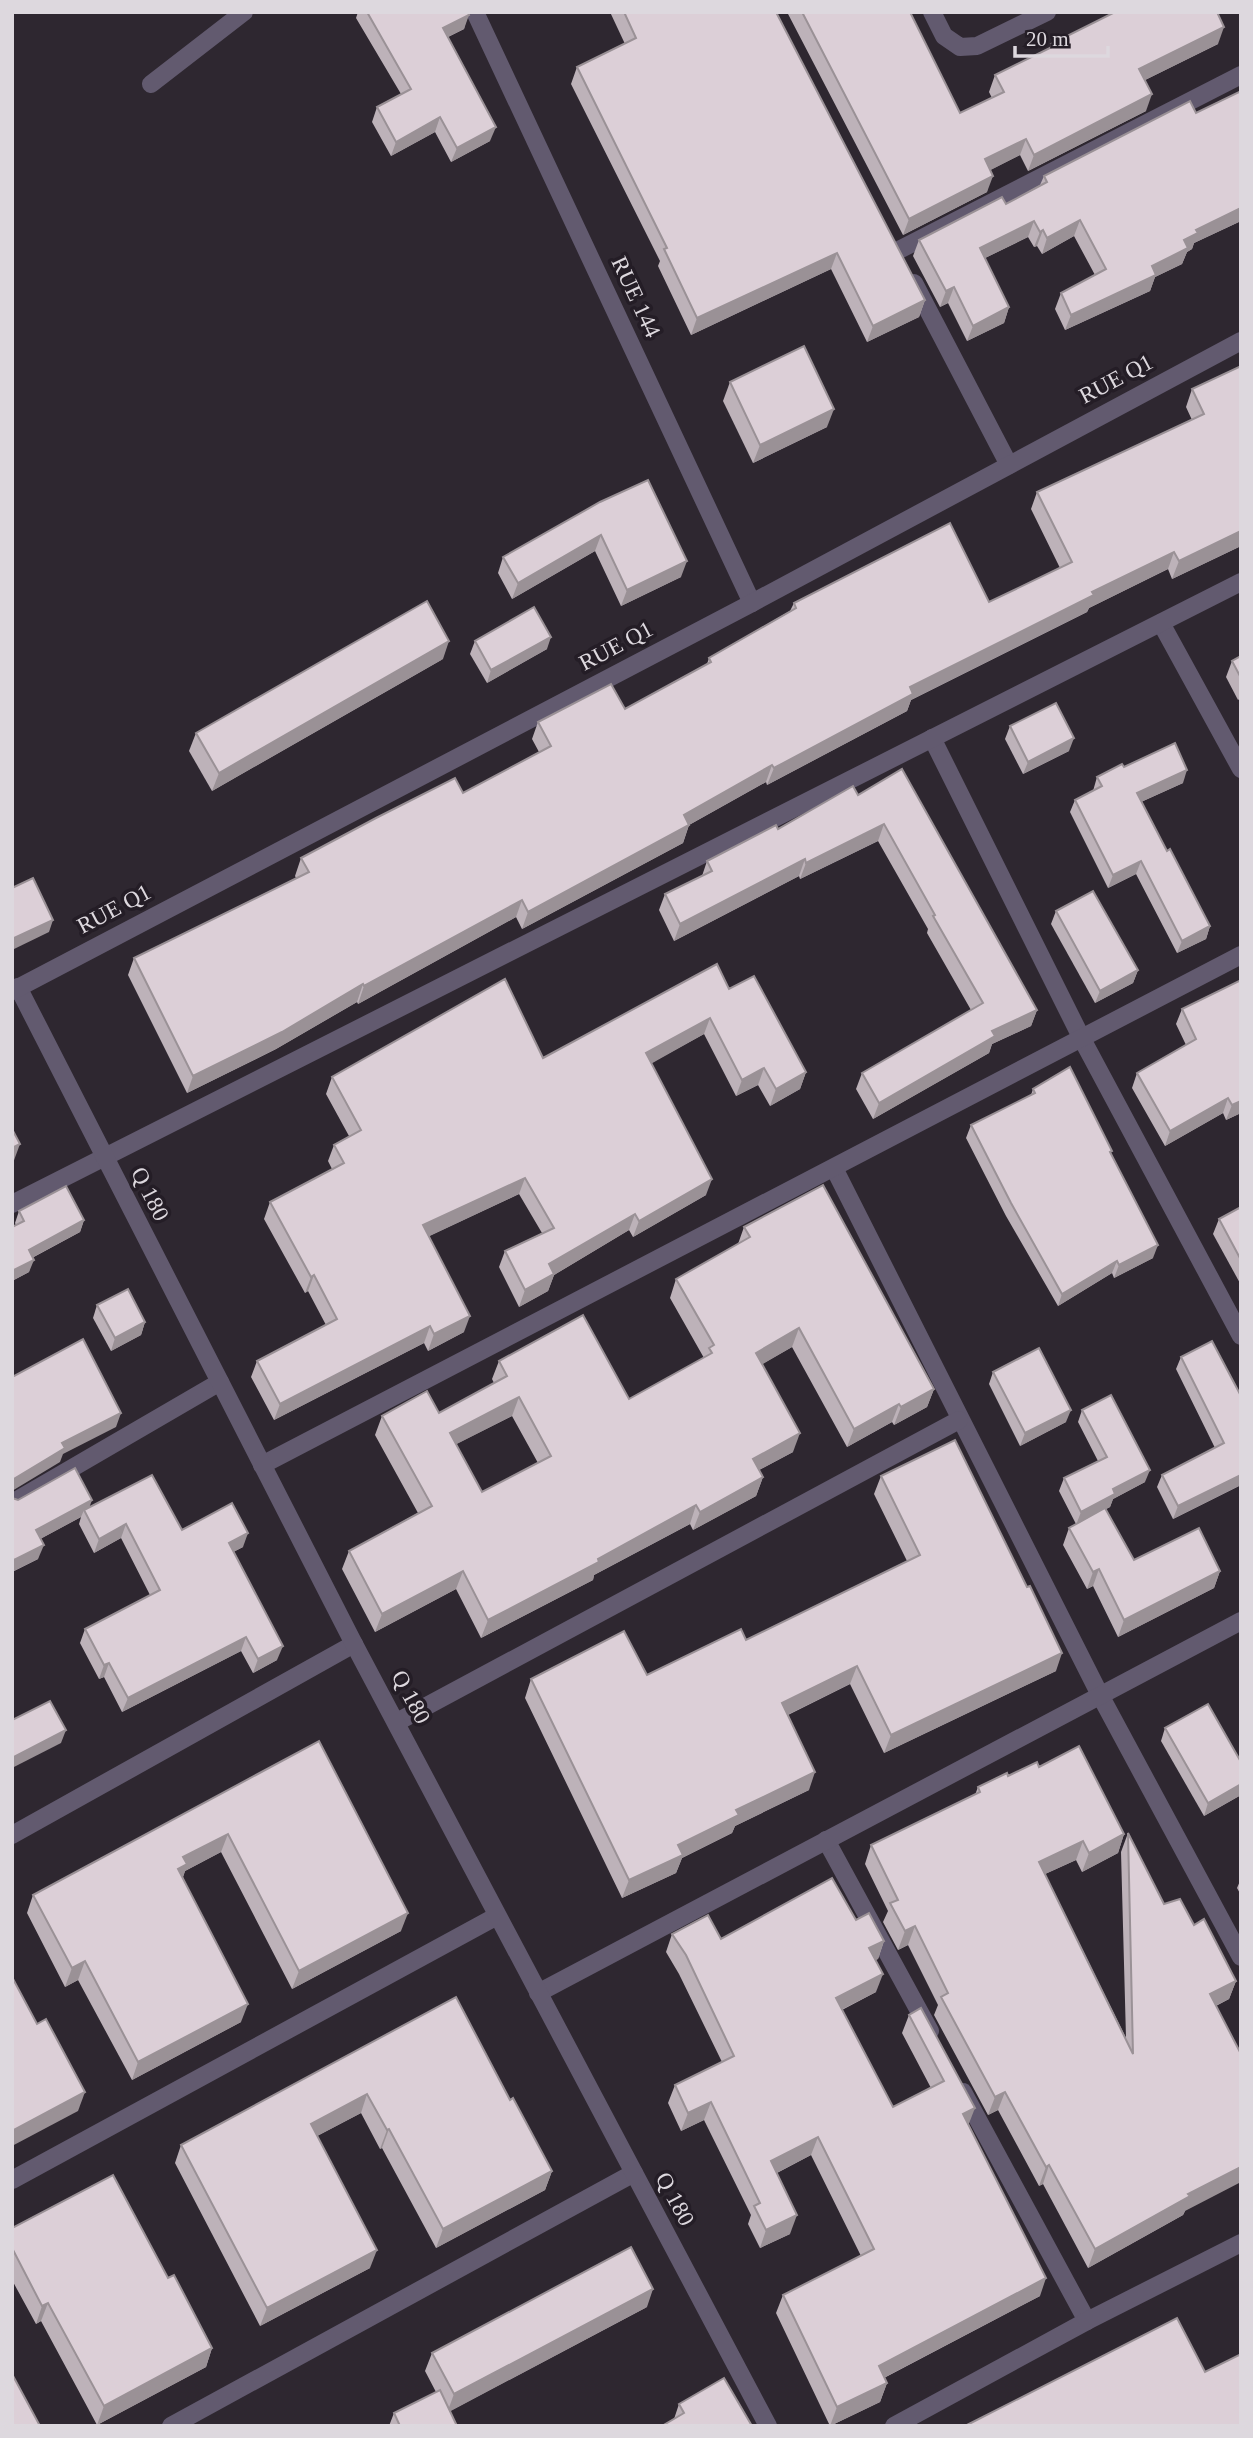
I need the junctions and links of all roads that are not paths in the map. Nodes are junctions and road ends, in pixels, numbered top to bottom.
1 (244, 12) edge
2 (475, 12) edge
3 (932, 12) edge
4 (1047, 12) edge
5 (1241, 75) edge
6 (151, 84) dead end
7 (1241, 341) edge
8 (1009, 465) junction
9 (1241, 582) edge
10 (752, 603) junction
11 (1161, 623) junction
12 (932, 738) junction
13 (1241, 769) edge
14 (1241, 955) edge
15 (15, 989) edge
16 (1082, 1039) junction
17 (104, 1158) junction
18 (834, 1168) junction
19 (12, 1204) edge
20 (1241, 1336) edge
21 (220, 1382) junction
22 (959, 1420) junction
23 (262, 1465) junction
24 (12, 1503) edge
25 (1241, 1620) edge
26 (354, 1644) junction
27 (1100, 1695) junction
28 (397, 1722) junction
29 (12, 1835) edge
30 (826, 1840) junction
31 (497, 1916) junction
32 (1241, 1957) edge
33 (538, 1993) junction
34 (937, 2044) edge
35 (957, 2080) edge
36 (634, 2173) junction
37 (12, 2180) edge
38 (1241, 2243) edge
39 (1087, 2321) junction
40 (171, 2426) edge
41 (768, 2426) edge
42 (894, 2426) edge

1 - 6 street
2 - 10 street, RUE 144
3 - 4 street
5 - 8 street
7 - 8 street, RUE Q1
8 - 10 street, RUE Q1
9 - 11 street
10 - 15 street, RUE Q1
11 - 12 street
11 - 13 street
12 - 16 street
12 - 17 street
14 - 16 street
15 - 17 street, Q 180
16 - 18 street
16 - 20 street
17 - 19 street
17 - 21 street, Q 180
18 - 22 street
18 - 23 street
21 - 23 street, Q 180
21 - 24 street
22 - 27 street
22 - 28 street
23 - 26 street, Q 180
25 - 27 street
26 - 28 street, Q 180
26 - 29 street
27 - 30 street
27 - 32 street
28 - 31 street, Q 180
30 - 33 street
30 - 34 street
31 - 33 street, Q 180
31 - 37 street
33 - 36 street, Q 180
35 - 39 street
36 - 40 street
36 - 41 street, Q 180
38 - 39 street
39 - 42 street

